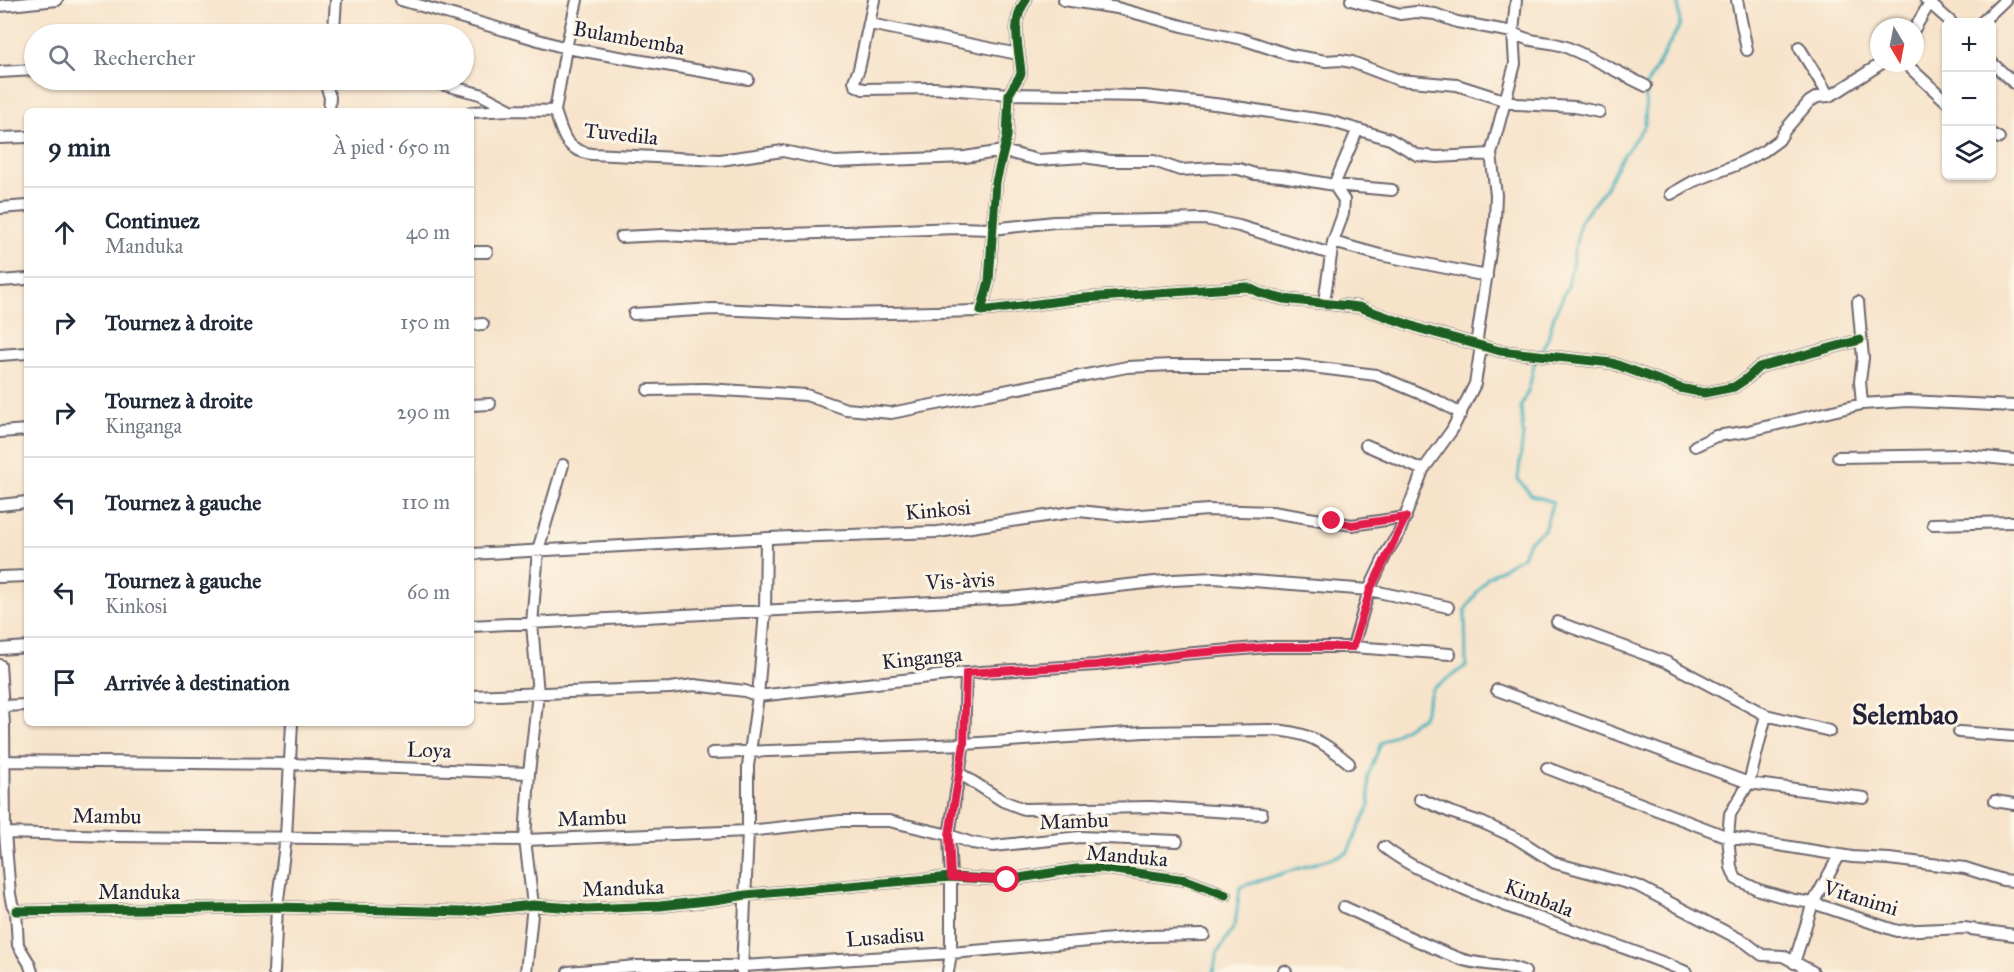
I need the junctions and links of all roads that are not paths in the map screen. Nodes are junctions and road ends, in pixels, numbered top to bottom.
1 (57, 0) edge
2 (336, 0) edge
3 (400, 0) edge
4 (577, 0) edge
5 (874, 0) edge
6 (1026, 0) edge
7 (1064, 0) edge
8 (1351, 0) edge
9 (1516, 0) edge
10 (1737, 0) edge
11 (2005, 0) edge
12 (1928, 2) edge
13 (0, 6) edge
14 (1920, 18) edge
15 (1946, 18) edge
16 (1986, 18) edge
17 (335, 24) edge
18 (870, 24) junction
19 (1513, 32) junction
20 (1799, 47) dead end
21 (566, 48) junction
22 (1747, 51) dead end
23 (1018, 54) junction
24 (1996, 67) edge
25 (24, 71) edge
26 (0, 72) edge
27 (1872, 72) edge
28 (1915, 72) edge
29 (748, 79) dead end
30 (2014, 83) edge
31 (1646, 86) dead end
32 (328, 90) edge
33 (464, 90) edge
34 (1009, 94) junction
35 (1829, 96) junction
36 (1942, 96) edge
37 (1505, 102) junction
38 (329, 108) edge
39 (511, 110) junction
40 (555, 111) junction
41 (474, 112) edge
42 (1599, 112) dead end
43 (1357, 130) junction
44 (24, 136) edge
45 (0, 138) edge
46 (1003, 151) junction
47 (1491, 154) junction
48 (1334, 185) junction
49 (1392, 190) dead end
50 (1671, 194) dead end
51 (24, 206) edge
52 (0, 208) edge
53 (993, 229) junction
54 (621, 237) dead end
55 (1333, 242) junction
56 (474, 252) edge
57 (487, 252) dead end
58 (1331, 254) junction
59 (1487, 276) junction
60 (24, 279) edge
61 (0, 281) edge
62 (1324, 302) junction
63 (1858, 302) dead end
64 (981, 311) junction
65 (634, 314) dead end
66 (483, 324) dead end
67 (474, 325) edge
68 (1860, 340) junction
69 (1479, 346) junction
70 (24, 353) edge
71 (0, 356) edge
72 (648, 390) dead end
73 (490, 404) dead end
74 (1862, 404) junction
75 (474, 405) edge
76 (2014, 406) edge
77 (1461, 414) junction
78 (24, 430) edge
79 (0, 432) edge
80 (1365, 445) dead end
81 (1695, 446) dead end
82 (1838, 457) dead end
83 (2014, 460) edge
84 (563, 465) dead end
85 (1423, 470) junction
86 (24, 502) edge
87 (0, 505) edge
88 (1406, 517) junction
89 (2014, 522) edge
90 (1933, 524) dead end
91 (766, 538) junction
92 (538, 550) junction
93 (474, 554) edge
94 (24, 576) edge
95 (0, 578) edge
96 (1370, 590) junction
97 (1448, 607) dead end
98 (765, 611) junction
99 (1557, 622) dead end
100 (532, 624) junction
101 (474, 626) edge
102 (24, 647) edge
103 (1353, 647) junction
104 (0, 649) edge
105 (1450, 654) dead end
106 (0, 665) edge
107 (966, 673) junction
108 (1497, 690) dead end
109 (538, 694) junction
110 (474, 696) edge
111 (758, 696) junction
112 (3, 705) junction
113 (24, 705) edge
114 (1766, 715) junction
115 (2, 726) edge
116 (292, 726) edge
117 (1830, 731) dead end
118 (1959, 732) dead end
119 (2014, 736) edge
120 (964, 744) junction
121 (712, 753) dead end
122 (749, 753) junction
123 (3, 761) junction
124 (1349, 763) dead end
125 (290, 764) junction
126 (1547, 768) dead end
127 (529, 773) junction
128 (959, 773) junction
129 (2, 783) edge
130 (1749, 783) junction
131 (1864, 798) dead end
132 (1420, 799) dead end
133 (1995, 801) dead end
134 (2014, 804) edge
135 (1262, 814) dead end
136 (748, 831) junction
137 (5, 833) junction
138 (949, 835) junction
139 (286, 837) junction
140 (1728, 837) junction
141 (525, 840) junction
142 (1177, 841) dead end
143 (1383, 847) dead end
144 (1839, 856) junction
145 (951, 877) junction
146 (2014, 881) edge
147 (5, 895) edge
148 (746, 895) junction
149 (1226, 895) dead end
150 (1813, 903) junction
151 (533, 905) junction
152 (277, 908) junction
153 (1344, 908) dead end
154 (16, 911) junction
155 (1204, 935) dead end
156 (2014, 935) edge
157 (951, 952) junction
158 (1794, 963) junction
159 (742, 969) edge
160 (32, 972) edge
161 (274, 972) edge
162 (526, 972) edge
163 (568, 972) edge
164 (948, 972) edge
165 (1525, 972) edge
166 (1686, 972) edge
167 (1813, 972) edge

1 - 13 street
2 - 17 street
3 - 21 street, Bulambemba
4 - 21 street
5 - 18 street
6 - 23 street
7 - 37 street
8 - 19 street
9 - 19 street
10 - 22 street
11 - 16 street
12 - 14 street
12 - 15 street
18 - 23 street
18 - 34 street
19 - 31 street
19 - 37 street
20 - 35 street
21 - 29 street, Bulambemba
21 - 40 street
23 - 34 street
24 - 30 street
25 - 26 street
27 - 35 street
28 - 36 street
32 - 38 street
33 - 39 street
34 - 43 street
34 - 46 street
35 - 50 street
37 - 42 street
37 - 47 street
39 - 40 street, Tuvedila
39 - 41 street, Tuvedila
40 - 46 street, Tuvedila
43 - 47 street
43 - 48 street
44 - 45 street
46 - 48 street
46 - 53 street
47 - 59 street
48 - 49 street
48 - 55 street
51 - 52 street
53 - 54 street
53 - 58 street
53 - 64 street
55 - 58 street
55 - 59 street
56 - 57 street
58 - 62 street
59 - 69 street
60 - 61 street
62 - 64 street
62 - 69 street
63 - 68 street
64 - 65 street
66 - 67 street
68 - 69 street
68 - 74 street
69 - 77 street
70 - 71 street
72 - 77 street
73 - 75 street
74 - 76 street
74 - 81 street
77 - 85 street
78 - 79 street
80 - 85 street
82 - 83 street
84 - 92 street
85 - 88 street
86 - 87 street
88 - 91 street, Kinkosi
88 - 96 street
89 - 90 street
91 - 92 street, Kinkosi
91 - 98 street
92 - 93 street, Kinkosi
92 - 100 street
94 - 95 street
96 - 97 street, Vis-àvis
96 - 98 street, Vis-àvis
96 - 103 street
98 - 100 street, Vis-àvis
98 - 111 street
99 - 114 street
100 - 101 street, Vis-àvis
100 - 109 street
102 - 104 street
103 - 105 street, Kinganga
103 - 107 street, Kinganga
106 - 112 street
107 - 111 street, Kinganga
107 - 120 street
108 - 130 street
109 - 110 street, Kinganga
109 - 111 street, Kinganga
109 - 127 street
111 - 122 street
112 - 113 street
112 - 115 street
114 - 117 street
114 - 130 street
115 - 123 street
116 - 125 street
118 - 119 street
120 - 122 street
120 - 124 street
120 - 128 street
121 - 122 street
122 - 136 street
123 - 125 street, Loya
123 - 129 street
125 - 127 street, Loya
125 - 139 street
126 - 140 street
127 - 141 street
128 - 135 street
128 - 138 street
129 - 137 street
130 - 131 street
130 - 140 street
132 - 158 street
133 - 134 street
136 - 138 street, Mambu
136 - 141 street, Mambu
136 - 148 street
137 - 139 street, Mambu
137 - 147 street
138 - 142 street, Mambu
138 - 145 street
139 - 141 street, Mambu
139 - 152 street
140 - 144 street
140 - 150 street, Vitanimi
141 - 151 street
143 - 166 street, Kimbala
144 - 146 street
144 - 150 street
145 - 148 street, Manduka
145 - 149 street, Manduka
145 - 157 street
147 - 154 street
148 - 151 street, Manduka
148 - 159 street
150 - 156 street, Vitanimi
150 - 158 street
151 - 152 street, Manduka
151 - 162 street
152 - 154 street, Manduka
152 - 161 street
153 - 165 street
154 - 160 street
155 - 157 street, Lusadisu
157 - 159 street, Lusadisu
157 - 164 street
158 - 167 street
159 - 163 street, Lusadisu

